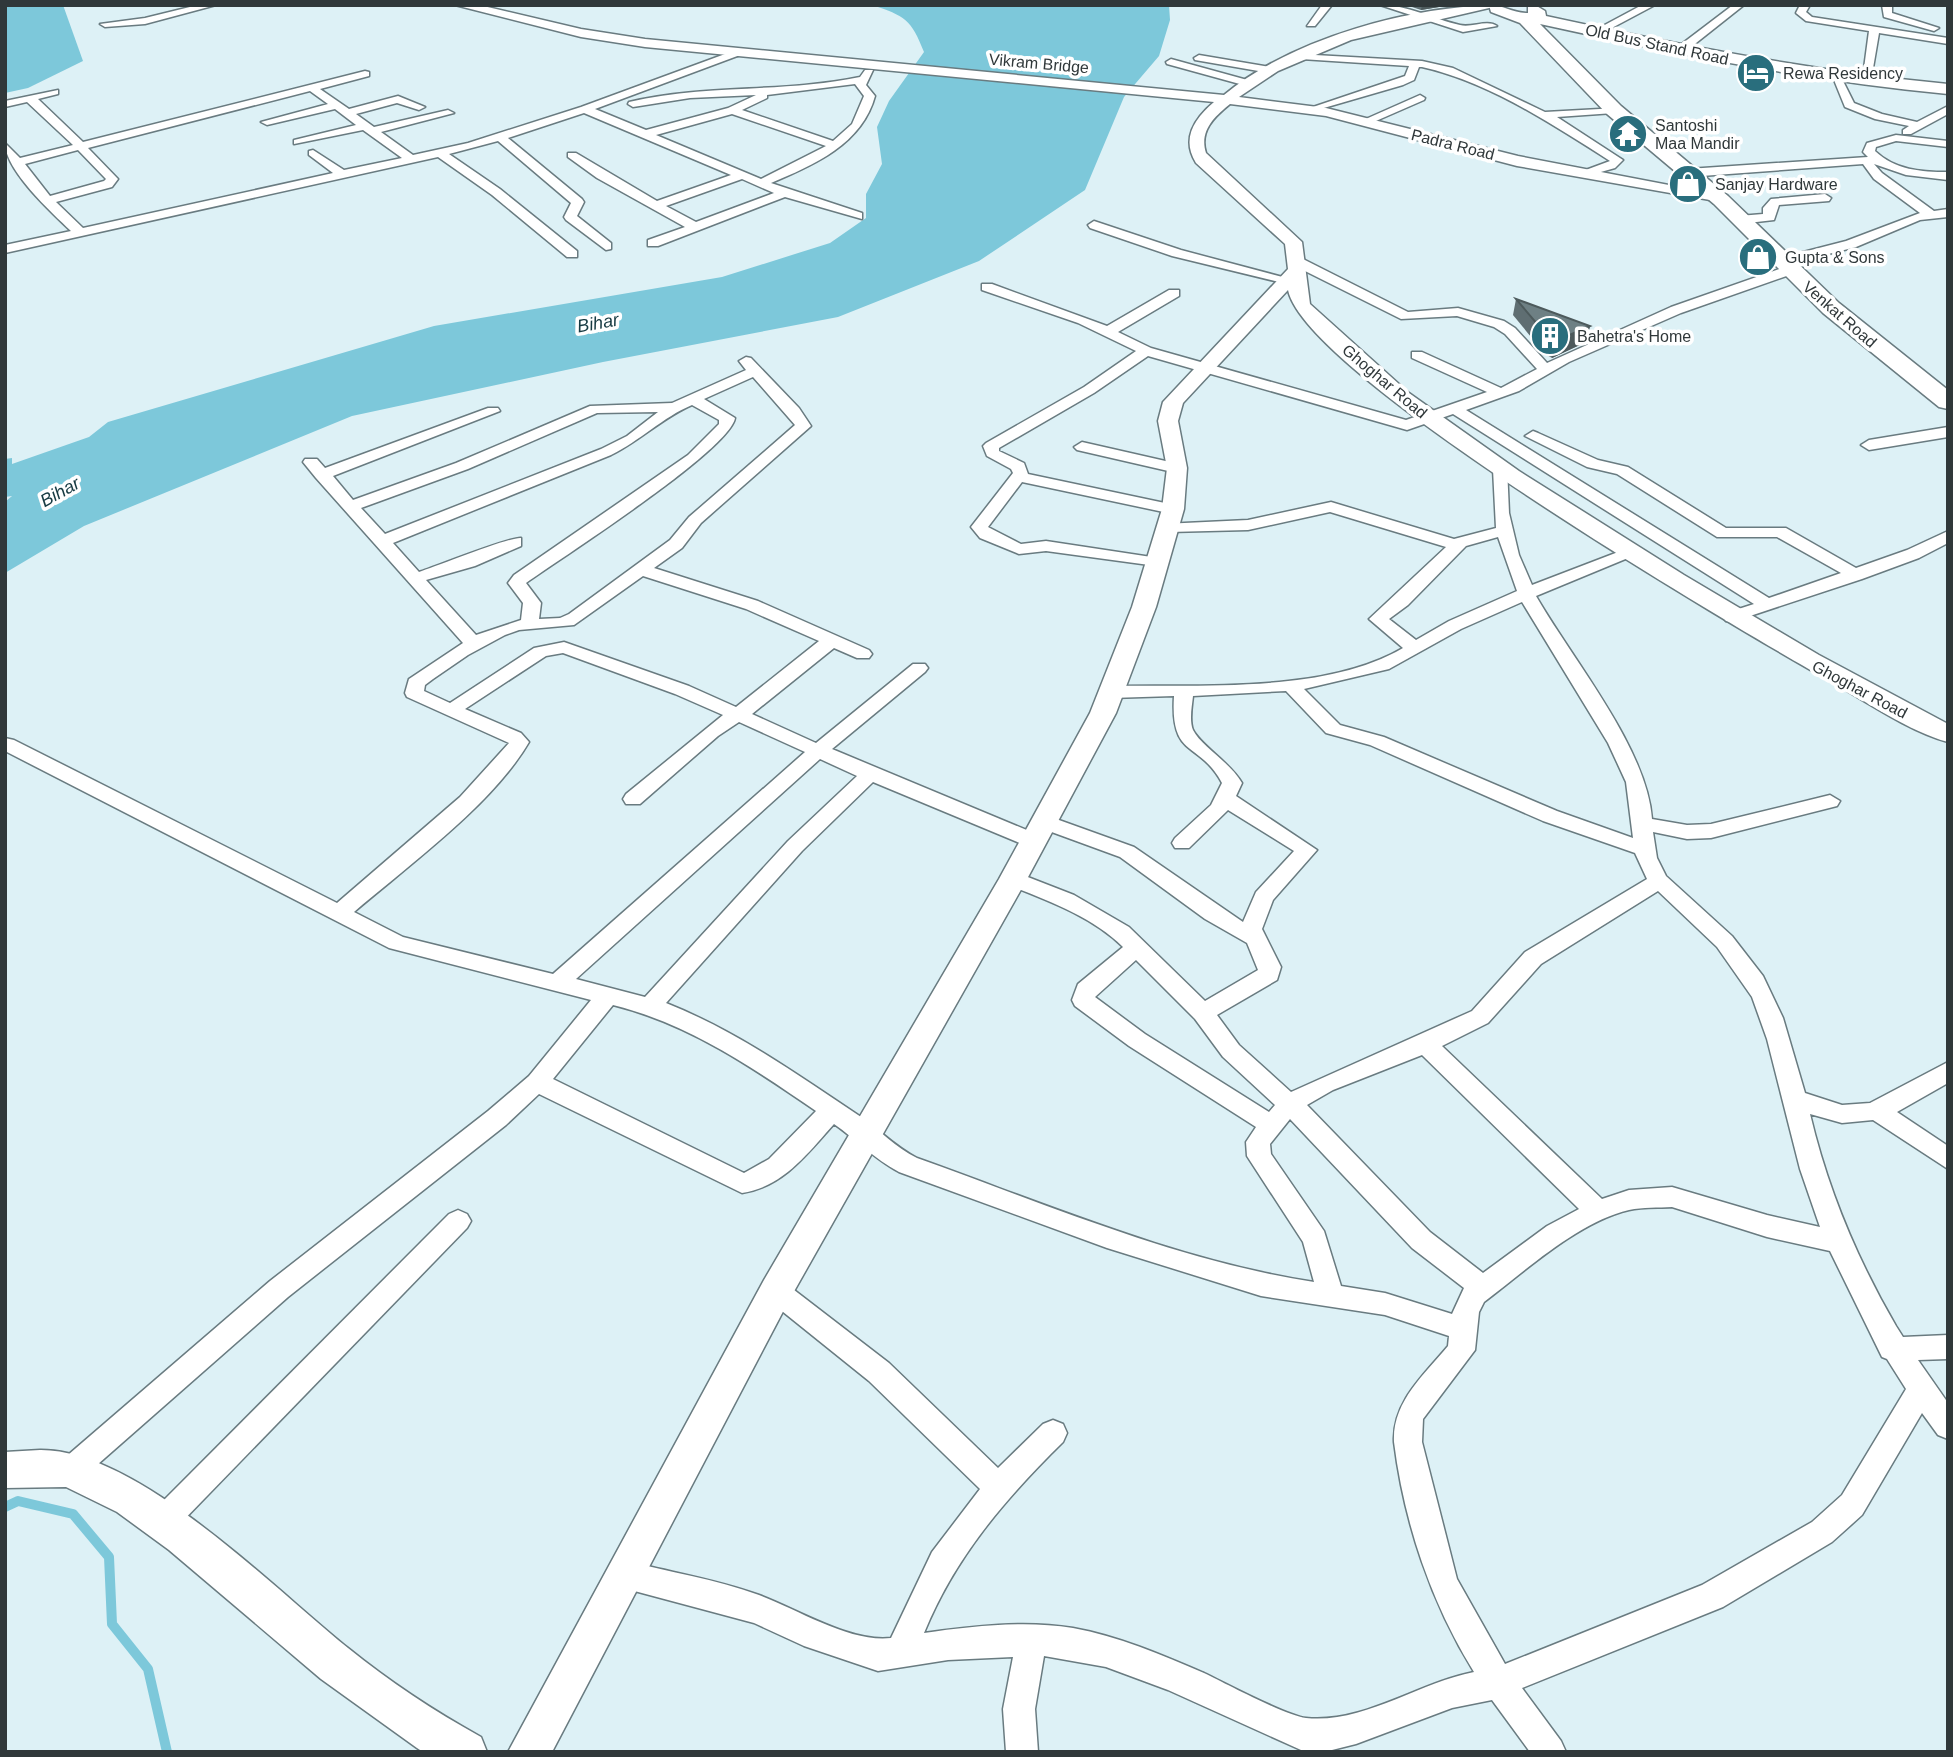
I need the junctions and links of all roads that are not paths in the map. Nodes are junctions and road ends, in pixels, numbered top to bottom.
1 (211, 5) edge
2 (461, 5) edge
3 (1327, 5) edge
4 (1385, 5) edge
5 (1496, 5) edge
6 (1650, 5) edge
7 (1739, 5) edge
8 (1805, 5) edge
9 (1887, 5) edge
10 (1529, 13) edge
11 (1422, 17) junction
12 (105, 24) dead end
13 (1311, 24) dead end
14 (1492, 26) dead end
15 (1604, 28) junction
16 (1874, 30) junction
17 (1948, 41) edge
18 (1687, 45) junction
19 (736, 53) junction
20 (1301, 56) junction
21 (1199, 58) dead end
22 (1171, 62) dead end
23 (1415, 64) junction
24 (883, 66) junction
25 (1270, 70) junction
26 (365, 74) dead end
27 (1867, 74) junction
28 (1836, 76) junction
29 (861, 79) junction
30 (1247, 83) junction
31 (1948, 83) edge
32 (314, 89) junction
33 (1948, 89) edge
34 (54, 92) dead end
35 (771, 93) junction
36 (1184, 94) joint
37 (29, 98) junction
38 (1226, 98) junction
39 (1420, 98) dead end
40 (5, 104) edge
41 (419, 107) dead end
42 (344, 109) junction
43 (1948, 109) edge
44 (732, 110) junction
45 (1314, 110) junction
46 (1614, 110) junction
47 (591, 111) junction
48 (448, 113) dead end
49 (1544, 115) junction
50 (267, 122) dead end
51 (1365, 122) junction
52 (1918, 125) junction
53 (370, 129) junction
54 (645, 134) junction
55 (501, 138) junction
56 (1896, 138) junction
57 (298, 142) dead end
58 (1948, 144) edge
59 (835, 145) junction
60 (5, 146) edge
61 (82, 147) junction
62 (313, 153) dead end
63 (441, 154) junction
64 (572, 155) dead end
65 (412, 160) junction
66 (1871, 160) junction
67 (18, 162) junction
68 (1688, 173) junction
69 (1587, 174) junction
70 (343, 175) junction
71 (742, 175) junction
72 (1948, 176) edge
73 (761, 183) junction
74 (785, 193) junction
75 (1825, 198) dead end
76 (1721, 200) junction
77 (47, 201) junction
78 (656, 205) junction
79 (1948, 213) edge
80 (1931, 215) junction
81 (858, 216) dead end
82 (1739, 220) junction
83 (1094, 225) dead end
84 (695, 227) junction
85 (79, 232) junction
86 (653, 243) dead end
87 (606, 246) dead end
88 (5, 249) edge
89 (572, 254) dead end
90 (1786, 266) junction
91 (1293, 271) junction
92 (987, 287) dead end
93 (1174, 293) dead end
94 (1107, 332) junction
95 (1146, 351) junction
96 (1417, 355) dead end
97 (1208, 366) junction
98 (1546, 370) junction
99 (1499, 392) junction
100 (691, 398) junction
101 (1948, 402) edge
102 (674, 407) junction
103 (1453, 408) junction
104 (493, 411) dead end
105 (1429, 418) junction
106 (1948, 432) edge
107 (1533, 436) dead end
108 (1869, 445) dead end
109 (1082, 447) dead end
110 (1177, 468) junction
111 (1501, 469) junction
112 (1020, 477) junction
113 (351, 506) junction
114 (1171, 518) junction
115 (1503, 531) junction
116 (1948, 536) edge
117 (383, 541) junction
118 (515, 542) dead end
119 (1460, 543) junction
120 (1632, 553) junction
121 (1158, 563) junction
122 (641, 570) junction
123 (1856, 575) junction
124 (416, 578) junction
125 (1526, 593) junction
126 (1768, 605) junction
127 (1732, 617) junction
128 (529, 624) junction
129 (832, 639) junction
130 (475, 645) junction
131 (1416, 649) junction
132 (863, 654) dead end
133 (919, 668) dead end
134 (1289, 684) junction
135 (1184, 689) junction
136 (1111, 692) junction
137 (451, 710) junction
138 (739, 714) junction
139 (1946, 732) edge
140 (7, 744) edge
141 (819, 750) junction
142 (870, 774) junction
143 (633, 799) dead end
144 (1226, 799) junction
145 (1830, 800) dead end
146 (1642, 823) junction
147 (1039, 832) junction
148 (1182, 843) dead end
149 (1644, 849) junction
150 (1013, 879) junction
151 (1659, 881) junction
152 (338, 914) junction
153 (1252, 937) junction
154 (1137, 947) junction
155 (556, 984) junction
156 (608, 995) junction
157 (650, 1006) junction
158 (1203, 1013) junction
159 (1425, 1044) junction
160 (1948, 1071) edge
161 (537, 1082) junction
162 (1794, 1099) junction
163 (1289, 1104) junction
164 (832, 1110) junction
165 (1877, 1110) junction
166 (1271, 1125) junction
167 (867, 1134) junction
168 (1948, 1159) edge
169 (1598, 1211) junction
170 (458, 1221) dead end
171 (1839, 1242) junction
172 (1482, 1287) junction
173 (776, 1291) junction
174 (1331, 1296) junction
175 (1464, 1329) junction
176 (1948, 1346) edge
177 (1892, 1349) junction
178 (1922, 1391) junction
179 (1948, 1426) edge
180 (1053, 1433) dead end
181 (5, 1470) edge
182 (71, 1470) junction
183 (998, 1487) junction
184 (163, 1521) junction
185 (623, 1575) junction
186 (1032, 1640) junction
187 (901, 1652) junction
188 (1497, 1683) junction
189 (1302, 1743) edge
190 (466, 1752) edge
191 (530, 1752) edge
192 (1022, 1752) edge
193 (1550, 1752) edge

1 - 12 street
2 - 19 street, Vikram Bridge
3 - 13 street
4 - 11 street
5 - 10 main road, Venkat Road
5 - 11 street, Ghoghar Road
6 - 15 street
7 - 18 street
8 - 16 street
9 - 17 street
10 - 15 main road, Old Bus Stand Road
10 - 28 main road, Old Bus Stand Road
10 - 46 main road, Venkat Road
11 - 14 street
11 - 20 street, Ghoghar Road
15 - 18 main road, Old Bus Stand Road
16 - 17 street
16 - 27 street
18 - 27 main road, Old Bus Stand Road
19 - 24 street, Vikram Bridge
19 - 47 street
20 - 23 street
20 - 25 street, Ghoghar Road
21 - 25 street
22 - 30 street
23 - 45 street
23 - 49 street
24 - 29 street
24 - 36 street, Vikram Bridge
25 - 30 street, Ghoghar Road
26 - 32 street
27 - 31 main road, Old Bus Stand Road
28 - 33 main road, Old Bus Stand Road
28 - 52 street
29 - 35 street
29 - 59 street
30 - 38 street, Ghoghar Road
32 - 42 street
32 - 61 street
34 - 37 street
35 - 44 street
35 - 47 street
36 - 38 street, Padra Road
37 - 40 street
37 - 61 street
38 - 45 street, Padra Road
38 - 91 street, Ghoghar Road
39 - 51 street
41 - 42 street
42 - 50 street
42 - 53 street
43 - 52 street
44 - 54 street
44 - 59 street
45 - 51 street, Padra Road
46 - 49 street
46 - 68 main road, Venkat Road
47 - 54 street
47 - 55 street
48 - 53 street
49 - 69 street
51 - 69 street, Padra Road
52 - 56 street
53 - 57 street
53 - 65 street
54 - 71 street
55 - 63 street
55 - 87 street
56 - 58 street
56 - 66 street
59 - 73 street
60 - 67 street
61 - 67 street
61 - 77 street
62 - 70 street
63 - 65 street
63 - 89 street
64 - 78 street
65 - 70 street
66 - 68 street
66 - 72 street
66 - 80 street
67 - 77 street
68 - 76 main road, Venkat Road
69 - 76 street, Padra Road
70 - 85 street
71 - 73 street
71 - 78 street
73 - 74 street
74 - 81 street
74 - 84 street
75 - 82 street
76 - 82 main road, Venkat Road
77 - 85 street
78 - 84 street
79 - 80 street
80 - 90 street
82 - 90 main road, Venkat Road
83 - 91 street
84 - 86 street
85 - 88 street
90 - 98 street
90 - 101 main road, Venkat Road
91 - 97 street
91 - 98 street
91 - 105 street, Ghoghar Road
92 - 94 street
93 - 94 street
94 - 95 street
95 - 97 street
95 - 112 street
96 - 99 street
97 - 105 street
97 - 110 street
98 - 99 street
99 - 103 street
100 - 102 street
100 - 122 street
100 - 128 street
102 - 113 street
102 - 117 street
103 - 105 street
103 - 126 street
104 - 113 street
105 - 111 street, Ghoghar Road
106 - 108 street
107 - 123 street
109 - 110 street
110 - 114 street
111 - 115 street
111 - 120 street, Ghoghar Road
112 - 114 street
112 - 121 street
113 - 117 street
114 - 119 street
114 - 121 street
115 - 119 street
115 - 125 street
116 - 123 street
117 - 124 street
118 - 124 street
119 - 131 street
120 - 125 street
120 - 127 street, Ghoghar Road
121 - 136 street
122 - 128 street
122 - 129 street
123 - 126 street
124 - 130 street
125 - 131 street
125 - 146 street
126 - 127 street
127 - 139 street, Ghoghar Road
128 - 130 street
129 - 132 street
129 - 138 street
130 - 137 street
131 - 134 street
133 - 141 street
134 - 135 street
134 - 149 street
135 - 136 street
135 - 144 street
136 - 147 street
137 - 138 street
137 - 152 street
138 - 141 street
138 - 143 street
140 - 152 street
141 - 142 street
141 - 155 street
142 - 147 street
142 - 157 street
144 - 148 street
144 - 153 street
145 - 146 street
146 - 149 street
147 - 150 street
147 - 153 street
149 - 151 street
150 - 154 street
150 - 167 street
151 - 159 street
151 - 162 street
152 - 155 street
153 - 158 street
154 - 158 street
154 - 166 street
155 - 156 street
156 - 157 street
156 - 161 street
157 - 164 street
158 - 163 street
159 - 163 street
159 - 169 street
160 - 165 street
161 - 164 street
161 - 182 street
162 - 165 street
162 - 171 street
163 - 166 street
163 - 172 street
164 - 167 street
165 - 168 street
166 - 174 street
167 - 173 street
167 - 174 street
169 - 171 street
169 - 172 street
170 - 184 street
171 - 177 street
172 - 175 street
173 - 183 street
173 - 185 street
174 - 175 street
175 - 188 street
176 - 177 street
177 - 178 street
178 - 179 street
178 - 188 street
180 - 183 street
181 - 182 street
182 - 184 street
183 - 187 street
184 - 190 street
185 - 187 street
185 - 191 street
186 - 187 street
186 - 189 street
186 - 192 street
188 - 189 street
188 - 193 street

